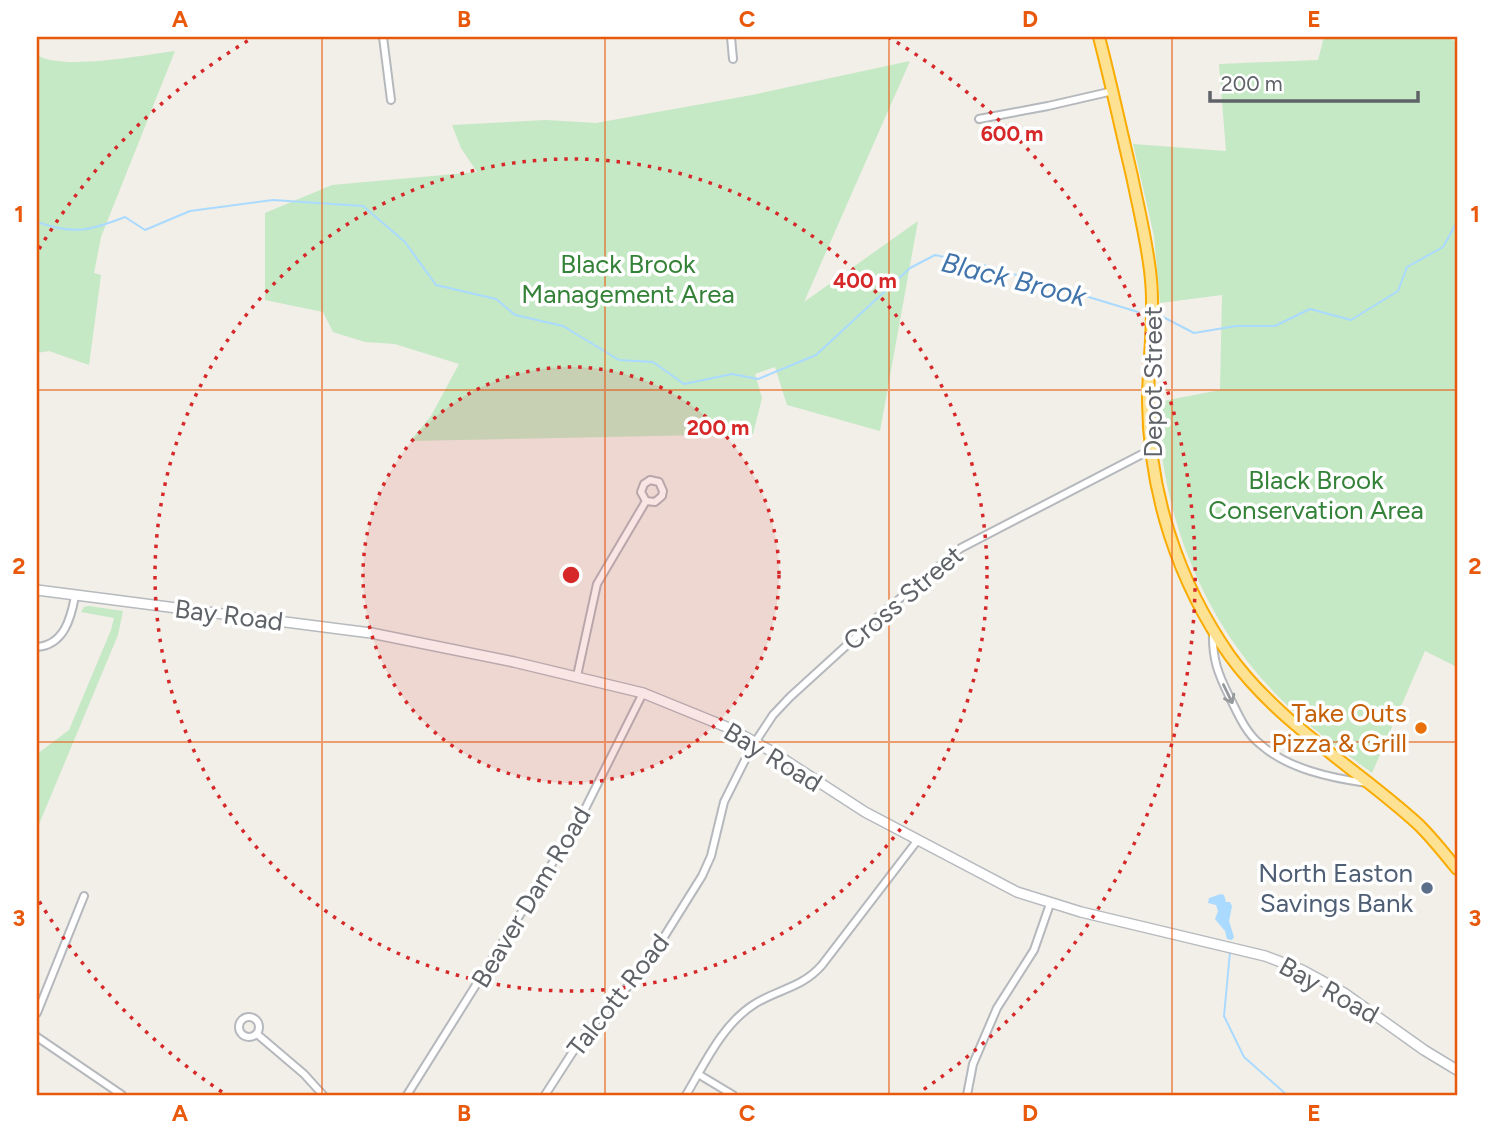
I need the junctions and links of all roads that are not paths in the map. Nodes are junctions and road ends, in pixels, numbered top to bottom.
1 (383, 37) edge
2 (731, 37) edge
3 (1099, 37) edge
4 (733, 59) dead end
5 (1112, 90) junction
6 (391, 100) dead end
7 (979, 119) dead end
8 (1152, 449) junction
9 (646, 501) dead end
10 (37, 590) edge
11 (75, 596) junction
12 (1213, 629) junction
13 (37, 647) edge
14 (577, 676) junction
15 (643, 692) junction
16 (755, 742) junction
17 (1367, 783) junction
18 (917, 841) junction
19 (1457, 869) edge
20 (84, 896) dead end
21 (1050, 904) junction
22 (37, 1013) edge
23 (257, 1034) dead end
24 (37, 1037) edge
25 (1457, 1070) edge
26 (698, 1074) junction
27 (122, 1095) edge
28 (323, 1095) edge
29 (407, 1095) edge
30 (545, 1095) edge
31 (686, 1095) edge
32 (733, 1095) edge
33 (967, 1095) edge

1 - 6 street
2 - 4 street
3 - 5 highway, Depot Street
5 - 7 street
5 - 8 highway, Depot Street
8 - 12 highway, Depot Street
8 - 16 street, Cross Street
9 - 14 street
10 - 11 main road, Bay Road
11 - 13 street
11 - 14 main road, Bay Road
12 - 17 highway, Depot Street
12 -> 17 street
14 - 15 main road, Bay Road
15 - 16 main road, Bay Road
15 - 29 street, Beaver Dam Road
16 - 18 main road, Bay Road
16 - 30 street, Talcott Road
17 - 19 highway, Depot Street
18 - 21 main road, Bay Road
18 - 26 street
20 - 22 street
21 - 25 main road, Bay Road
21 - 33 street
23 - 28 street
24 - 27 street
26 - 31 street
26 - 32 street

